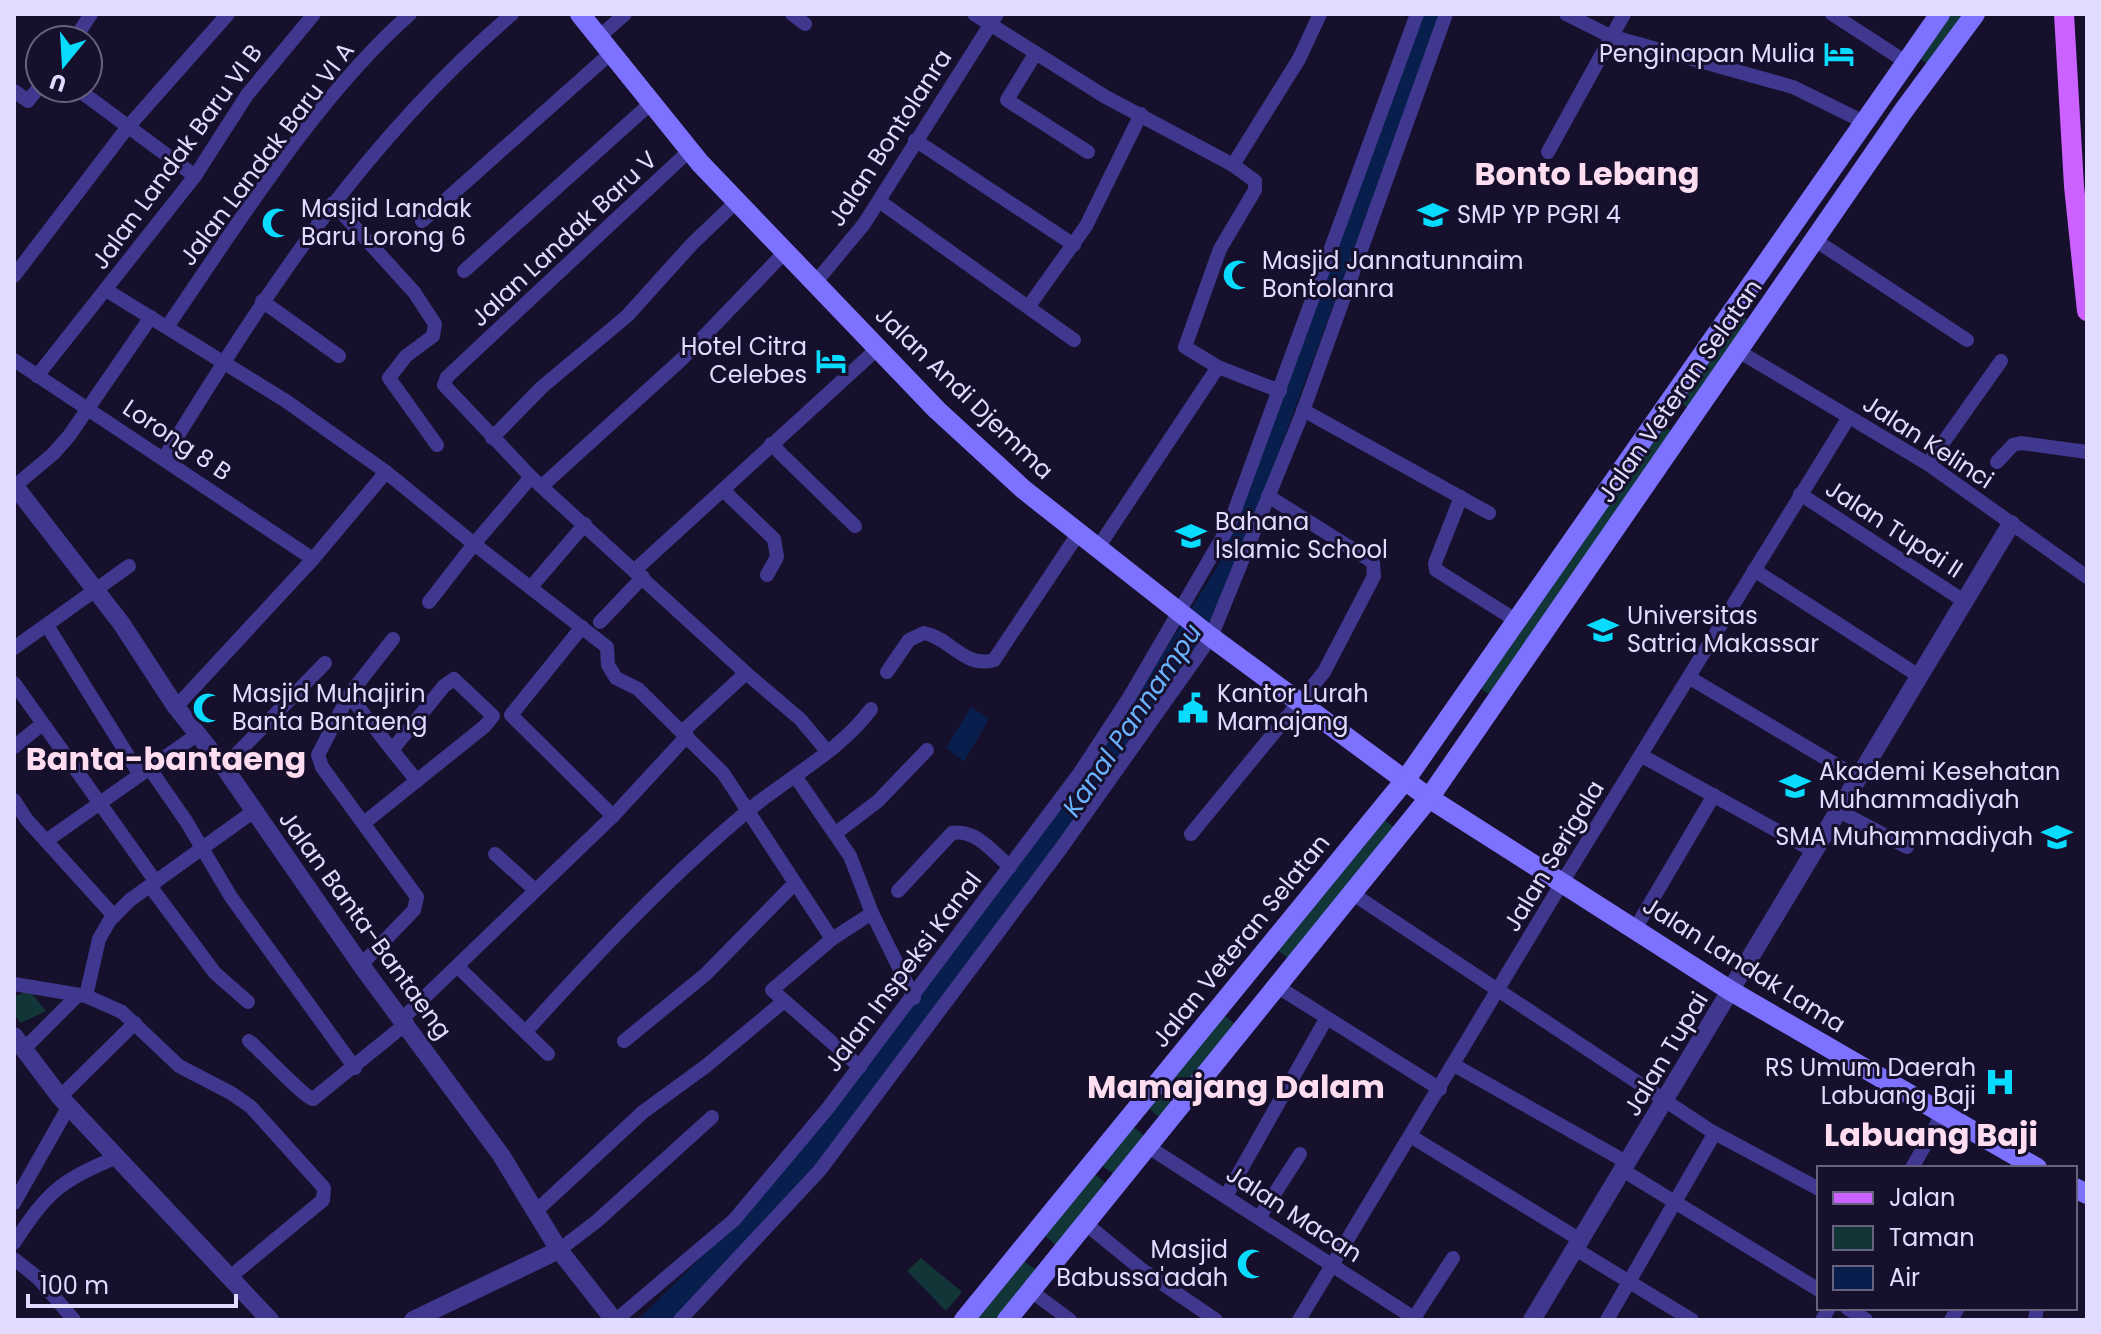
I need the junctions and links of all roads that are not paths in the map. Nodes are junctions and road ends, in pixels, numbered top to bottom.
1 (228, 14) edge
2 (314, 14) edge
3 (410, 14) edge
4 (512, 14) edge
5 (580, 14) edge
6 (625, 14) edge
7 (792, 14) edge
8 (974, 14) edge
9 (1320, 14) edge
10 (1417, 14) edge
11 (1446, 14) edge
12 (1566, 14) edge
13 (1624, 14) edge
14 (1832, 14) edge
15 (1940, 14) edge
16 (1975, 14) edge
17 (2064, 14) edge
18 (991, 23) edge
19 (805, 24) dead end
20 (1610, 36) junction
21 (606, 44) junction
22 (1032, 59) junction
23 (1906, 62) junction
24 (96, 104) edge
25 (650, 104) junction
26 (1136, 118) junction
27 (1864, 122) junction
28 (127, 128) junction
29 (915, 140) junction
30 (690, 150) junction
31 (1088, 152) dead end
32 (1548, 152) dead end
33 (1233, 165) junction
34 (195, 176) junction
35 (737, 201) junction
36 (879, 201) junction
37 (333, 203) junction
38 (422, 221) dead end
39 (1815, 240) junction
40 (1074, 245) junction
41 (785, 252) junction
42 (464, 271) dead end
43 (14, 276) edge
44 (815, 283) junction
45 (106, 290) junction
46 (262, 301) junction
47 (1029, 306) junction
48 (2087, 311) edge
49 (151, 317) junction
50 (167, 327) junction
51 (1074, 340) dead end
52 (1967, 340) dead end
53 (877, 349) junction
54 (1740, 352) junction
55 (339, 356) dead end
56 (14, 360) edge
57 (2001, 361) dead end
58 (223, 362) junction
59 (1218, 367) junction
60 (37, 376) junction
61 (1280, 391) junction
62 (1666, 405) junction
63 (89, 407) junction
64 (1303, 410) junction
65 (1849, 417) junction
66 (1691, 421) junction
67 (492, 438) junction
68 (771, 444) junction
69 (437, 445) dead end
70 (2087, 452) edge
71 (164, 458) junction
72 (1997, 462) dead end
73 (1928, 464) junction
74 (386, 472) junction
75 (536, 481) junction
76 (14, 485) edge
77 (723, 490) junction
78 (1800, 494) junction
79 (1268, 496) junction
80 (1461, 497) junction
81 (1489, 513) dead end
82 (585, 524) junction
83 (2011, 524) junction
84 (855, 526) dead end
85 (1080, 531) junction
86 (474, 544) junction
87 (1099, 546) junction
88 (313, 559) junction
89 (129, 566) dead end
90 (1754, 570) junction
91 (639, 574) junction
92 (767, 575) dead end
93 (2087, 577) edge
94 (531, 587) junction
95 (96, 590) junction
96 (1964, 601) junction
97 (429, 602) dead end
98 (1183, 615) junction
99 (1517, 621) junction
100 (600, 622) dead end
101 (48, 627) junction
102 (582, 627) junction
103 (1209, 635) junction
104 (393, 639) dead end
105 (14, 648) edge
106 (325, 663) dead end
107 (887, 672) dead end
108 (746, 673) junction
109 (1919, 676) junction
110 (1690, 678) junction
111 (14, 683) edge
112 (349, 695) junction
113 (1299, 699) junction
114 (176, 707) junction
115 (871, 709) dead end
116 (41, 725) junction
117 (198, 734) junction
118 (685, 734) junction
119 (14, 747) edge
120 (392, 750) junction
121 (927, 750) dead end
122 (827, 751) junction
123 (1642, 756) junction
124 (224, 767) junction
125 (145, 772) junction
126 (795, 776) junction
127 (1857, 777) junction
128 (1406, 779) junction
129 (417, 781) junction
130 (1714, 795) junction
131 (1429, 798) junction
132 (14, 800) edge
133 (99, 802) junction
134 (749, 810) junction
135 (1837, 810) junction
136 (254, 811) junction
137 (613, 816) junction
138 (364, 823) junction
139 (836, 833) junction
140 (1191, 834) dead end
141 (46, 841) junction
142 (1907, 847) dead end
143 (1812, 850) junction
144 (203, 851) junction
145 (495, 854) dead end
146 (1010, 867) junction
147 (1563, 881) junction
148 (795, 883) junction
149 (153, 884) junction
150 (535, 890) junction
151 (898, 891) dead end
152 (1353, 894) junction
153 (872, 913) junction
154 (114, 916) junction
155 (1635, 929) junction
156 (832, 939) junction
157 (361, 965) junction
158 (457, 966) junction
159 (14, 984) edge
160 (1278, 987) junction
161 (1731, 991) junction
162 (1498, 993) junction
163 (82, 996) junction
164 (914, 998) junction
165 (248, 1002) dead end
166 (783, 1002) junction
167 (1224, 1004) junction
168 (1326, 1019) junction
169 (405, 1020) junction
170 (135, 1023) junction
171 (1246, 1025) junction
172 (529, 1029) junction
173 (249, 1041) dead end
174 (624, 1041) dead end
175 (19, 1042) edge
176 (548, 1054) dead end
177 (1454, 1065) junction
178 (860, 1067) junction
179 (355, 1068) junction
180 (1440, 1089) junction
181 (1666, 1099) junction
182 (64, 1101) junction
183 (1943, 1113) junction
184 (712, 1117) dead end
185 (1711, 1131) junction
186 (1412, 1137) junction
187 (1147, 1146) junction
188 (1300, 1154) dead end
189 (117, 1157) junction
190 (1913, 1166) edge
191 (2034, 1166) edge
192 (1626, 1167) junction
193 (1817, 1188) edge
194 (1226, 1196) junction
195 (14, 1203) edge
196 (1676, 1203) junction
197 (536, 1211) junction
198 (1259, 1218) junction
199 (1086, 1224) junction
200 (14, 1243) edge
201 (1027, 1243) junction
202 (1580, 1246) junction
203 (559, 1250) junction
204 (1453, 1258) dead end
205 (14, 1259) edge
206 (1054, 1264) junction
207 (1332, 1265) junction
208 (230, 1277) junction
209 (1630, 1282) junction
210 (1817, 1289) edge
211 (1031, 1291) junction
212 (1415, 1319) edge
213 (74, 1320) edge
214 (270, 1320) edge
215 (413, 1320) edge
216 (615, 1320) edge
217 (680, 1320) edge
218 (964, 1320) edge
219 (1007, 1320) edge
220 (1070, 1320) edge
221 (1216, 1320) edge
222 (1299, 1320) edge
223 (1532, 1320) edge
224 (1607, 1320) edge
225 (1692, 1320) edge

1 - 28 street
2 - 34 street, Jalan Landak Baru VI B
3 - 50 street, Jalan Landak Baru VI A
4 - 37 street
5 - 21 main road, Jalan Andi Djemma
6 - 21 street
7 - 19 street
8 - 18 street
9 - 33 street
10 - 61 street, Jalan Inspeksi Kanal
11 - 64 street
12 - 20 street
13 - 20 street
14 - 23 street
15 - 23 main road, Jalan Veteran Selatan
16 - 39 main road, Jalan Veteran Selatan
17 - 48 main road
18 - 22 street
18 - 26 street
18 - 29 street, Jalan Bontolanra
20 - 27 street
20 - 32 street
21 - 25 main road, Jalan Andi Djemma
21 - 38 street
22 - 26 street
22 - 31 street
23 - 27 main road, Jalan Veteran Selatan
24 - 28 street
25 - 30 main road, Jalan Andi Djemma
25 - 42 street
26 - 33 street
26 - 40 street
27 - 62 main road, Jalan Veteran Selatan
28 - 34 street
28 - 43 street
29 - 36 street, Jalan Bontolanra
29 - 40 street
30 - 35 main road, Jalan Andi Djemma
30 - 67 street, Jalan Landak Baru V
33 - 59 street
34 - 45 street, Jalan Landak Baru VI B
35 - 41 main road, Jalan Andi Djemma
35 - 67 street
36 - 44 street, Jalan Bontolanra
36 - 47 street
37 - 46 street
37 - 69 street
39 - 52 street
39 - 54 main road, Jalan Veteran Selatan
40 - 47 street
41 - 44 main road, Jalan Andi Djemma
41 - 75 street
44 - 53 main road, Jalan Andi Djemma
45 - 49 street
45 - 60 street, Jalan Landak Baru VI B
46 - 55 street
46 - 58 street
47 - 51 street
49 - 50 street
49 - 63 street
50 - 58 street
53 - 68 street
53 - 85 main road, Jalan Andi Djemma
54 - 65 street, Jalan Kelinci
54 - 66 main road, Jalan Veteran Selatan
56 - 60 street, Lorong 8 B
57 - 73 street
58 - 71 street
58 - 74 street
59 - 61 street
59 - 87 street
60 - 63 street, Lorong 8 B
61 - 98 street, Jalan Inspeksi Kanal
62 - 66 main road
62 - 99 main road, Jalan Veteran Selatan
63 - 71 street, Lorong 8 B
63 - 76 street
64 - 79 street
64 - 80 street
65 - 73 street, Jalan Kelinci
65 - 78 street, Jalan Serigala
66 - 131 main road, Jalan Veteran Selatan
67 - 75 street
68 - 77 street
68 - 84 street
70 - 72 street
71 - 88 street, Lorong 8 B
73 - 83 street, Jalan Kelinci
74 - 86 street
74 - 88 street
75 - 82 street
75 - 86 street
76 - 95 street, Jalan Banta-Bantaeng
77 - 91 street
77 - 92 street
78 - 90 street, Jalan Serigala
78 - 96 street, Jalan Tupai II
79 - 103 street
79 - 113 street
80 - 81 street
80 - 99 street
82 - 91 street
82 - 94 street
83 - 93 street, Jalan Kelinci
83 - 96 street, Jalan Tupai
85 - 87 main road, Jalan Andi Djemma
85 - 107 street
86 - 94 street
86 - 97 street
87 - 98 main road, Jalan Andi Djemma
88 - 114 street
89 - 95 street
90 - 109 street
90 - 110 street, Jalan Serigala
91 - 100 street
91 - 108 street
94 - 102 street
95 - 101 street
95 - 114 street, Jalan Banta-Bantaeng
96 - 109 street, Jalan Tupai
98 - 103 main road, Jalan Andi Djemma
98 - 146 street, Jalan Inspeksi Kanal
99 - 128 main road, Jalan Veteran Selatan
101 - 105 street
101 - 125 street
102 - 118 street
102 - 137 street
103 - 113 main road, Jalan Andi Djemma
103 - 217 street
104 - 112 street
106 - 124 street
108 - 118 street
108 - 122 street
109 - 127 street, Jalan Tupai
110 - 123 street, Jalan Serigala
110 - 127 street
111 - 116 street
112 - 120 street
112 - 138 street
113 - 128 main road, Jalan Andi Djemma
113 - 140 street
114 - 117 street, Jalan Banta-Bantaeng
115 - 122 street
116 - 119 street
116 - 133 street
117 - 124 street, Jalan Banta-Bantaeng
117 - 125 street
118 - 134 street
118 - 137 street
120 - 129 street
120 - 129 street
121 - 139 street
122 - 126 street
123 - 130 street
123 - 147 street, Jalan Serigala
124 - 136 street, Jalan Banta-Bantaeng
125 - 133 street
125 - 144 street
126 - 134 street
126 - 139 street
127 - 135 street, Jalan Tupai
128 - 131 main road
128 - 167 main road, Jalan Veteran Selatan
129 - 138 street
130 - 143 street
130 - 155 street
131 - 147 main road, Jalan Landak Lama
131 - 152 main road, Jalan Veteran Selatan
132 - 141 street
133 - 141 street
133 - 149 street
134 - 148 street
134 - 172 street
135 - 142 street
135 - 143 street, Jalan Tupai
136 - 144 street
136 - 157 street, Jalan Banta-Bantaeng
137 - 150 street
138 - 157 street
139 - 153 street
141 - 154 street
143 - 161 street, Jalan Tupai
144 - 149 street
144 - 179 street
145 - 150 street
146 - 151 street
146 - 164 street, Jalan Inspeksi Kanal
147 - 155 main road, Jalan Landak Lama
147 - 162 street, Jalan Serigala
148 - 156 street
148 - 174 street
149 - 154 street
149 - 165 street
150 - 158 street
152 - 160 main road, Jalan Veteran Selatan
152 - 162 street
153 - 156 street
153 - 164 street
154 - 163 street
155 - 161 main road, Jalan Landak Lama
156 - 166 street
157 - 169 street, Jalan Banta-Bantaeng
158 - 169 street
158 - 172 street
159 - 163 street
160 - 168 street
160 - 171 main road, Jalan Veteran Selatan
161 - 181 street, Jalan Tupai
161 - 183 main road, Jalan Landak Lama
162 - 177 street, Jalan Serigala
162 - 181 street
163 - 170 street
163 - 175 street
164 - 178 street, Jalan Inspeksi Kanal
166 - 178 street
166 - 197 street
167 - 171 main road
167 - 201 main road, Jalan Veteran Selatan
168 - 180 street
168 - 194 street
169 - 179 street
169 - 197 street, Jalan Banta-Bantaeng
170 - 182 street
170 - 208 street
171 - 187 main road, Jalan Veteran Selatan
172 - 176 street
173 - 179 street
175 - 182 street
177 - 180 street, Jalan Serigala
177 - 192 street
178 - 216 street, Jalan Inspeksi Kanal
180 - 186 street, Jalan Serigala
181 - 185 street
181 - 192 street, Jalan Tupai
182 - 189 street
182 - 195 street
183 - 190 street
183 - 191 main road, Jalan Landak Lama
184 - 203 street
185 - 193 street
185 - 196 street
186 - 202 street
186 - 207 street, Jalan Serigala
187 - 194 street, Jalan Macan
187 - 199 main road, Jalan Veteran Selatan
188 - 198 street
189 - 200 street
189 - 208 street
192 - 196 street
192 - 202 street, Jalan Tupai
194 - 198 street, Jalan Macan
196 - 209 street
196 - 210 street
197 - 203 street, Jalan Banta-Bantaeng
198 - 207 street, Jalan Macan
199 - 206 main road, Jalan Veteran Selatan
199 - 221 street
201 - 206 main road
201 - 218 main road, Jalan Veteran Selatan
202 - 209 street
202 - 223 street, Jalan Tupai
203 - 215 street
203 - 216 street, Jalan Banta-Bantaeng
204 - 212 street
205 - 213 street
206 - 211 main road, Jalan Veteran Selatan
207 - 212 street, Jalan Macan
207 - 222 street, Jalan Serigala
208 - 214 street
209 - 224 street
209 - 225 street
211 - 219 main road, Jalan Veteran Selatan
211 - 220 street

